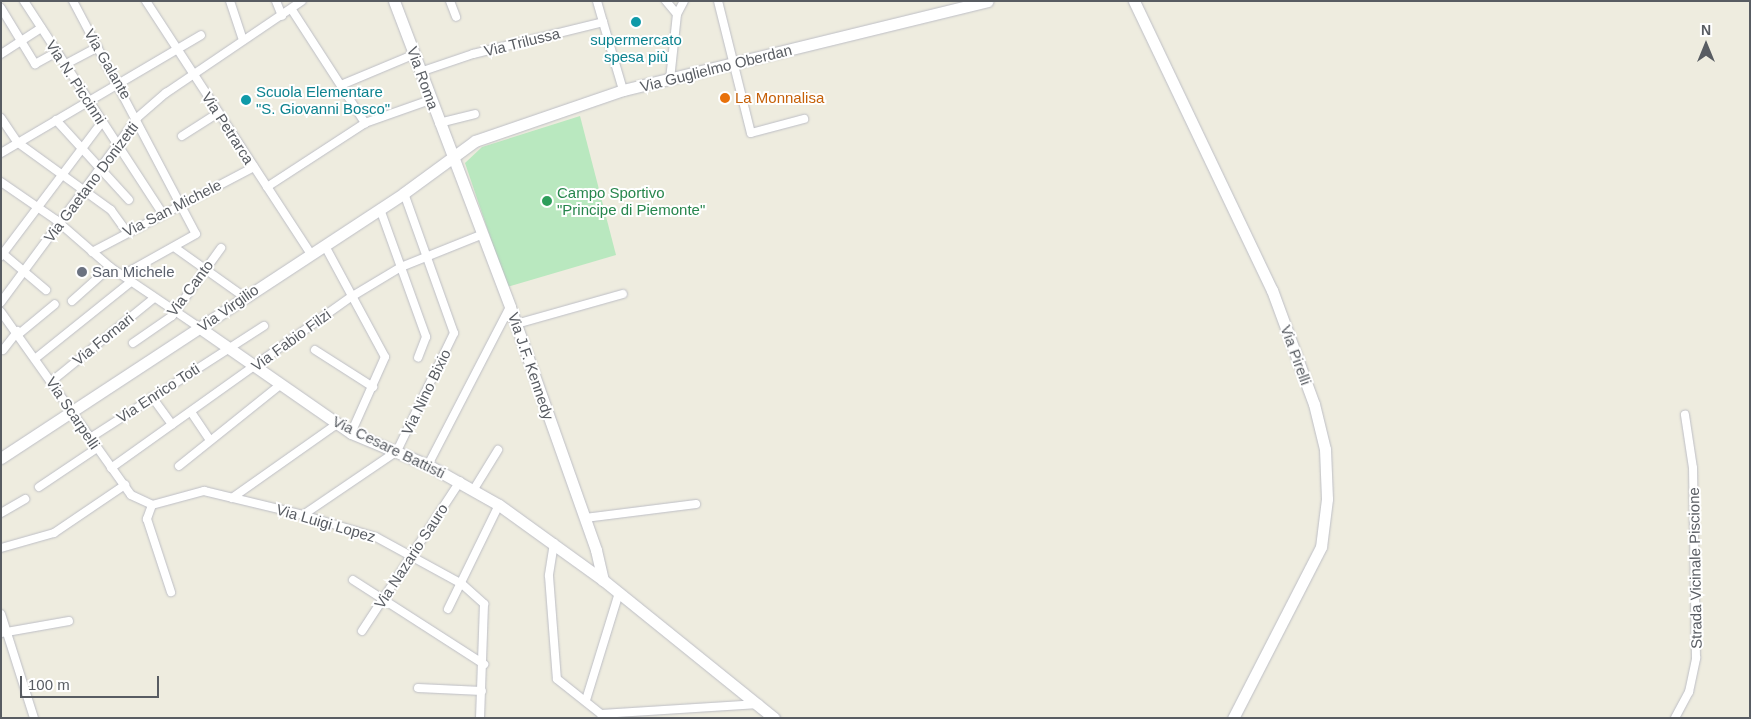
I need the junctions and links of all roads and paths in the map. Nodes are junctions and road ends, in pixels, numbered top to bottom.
1 (24, 1) edge
2 (72, 1) edge
3 (146, 1) edge
4 (230, 1) edge
5 (276, 1) edge
6 (302, 1) edge
7 (394, 1) edge
8 (450, 1) edge
9 (597, 1) edge
10 (666, 1) edge
11 (684, 1) edge
12 (718, 1) edge
13 (988, 1) edge
14 (1134, 1) edge
15 (1, 8) edge
16 (292, 10) junction
17 (677, 14) junction
18 (282, 16) junction
19 (456, 17) dead end
20 (603, 22) junction
21 (41, 28) junction
22 (201, 36) dead end
23 (243, 40) junction
24 (21, 41) junction
25 (98, 47) junction
26 (179, 51) junction
27 (57, 52) junction
28 (1, 54) edge
29 (414, 54) junction
30 (733, 62) junction
31 (66, 64) junction
32 (420, 72) junction
33 (194, 76) junction
34 (670, 80) junction
35 (119, 84) junction
36 (341, 85) junction
37 (623, 90) junction
38 (430, 100) junction
39 (90, 101) junction
40 (218, 113) junction
41 (475, 114) dead end
42 (1, 118) edge
43 (138, 118) junction
44 (56, 120) junction
45 (804, 120) dead end
46 (102, 122) junction
47 (365, 123) junction
48 (439, 123) junction
49 (182, 136) dead end
50 (17, 142) junction
51 (117, 146) junction
52 (82, 147) junction
53 (1, 153) edge
54 (451, 154) junction
55 (254, 167) junction
56 (101, 168) junction
57 (62, 174) junction
58 (1, 182) edge
59 (267, 187) junction
60 (84, 191) junction
61 (404, 193) junction
62 (129, 200) dead end
63 (180, 203) junction
64 (38, 207) junction
65 (380, 209) junction
66 (162, 213) junction
67 (60, 223) junction
68 (126, 231) junction
69 (483, 234) junction
70 (325, 246) junction
71 (174, 247) junction
72 (221, 248) dead end
73 (92, 252) junction
74 (2, 254) edge
75 (311, 254) junction
76 (427, 256) junction
77 (110, 267) junction
78 (401, 267) junction
79 (204, 269) junction
80 (24, 272) junction
81 (123, 275) junction
82 (132, 282) junction
83 (46, 290) dead end
84 (623, 294) dead end
85 (243, 296) junction
86 (351, 297) junction
87 (154, 298) junction
88 (72, 301) dead end
89 (1, 302) edge
90 (55, 304) dead end
91 (510, 307) junction
92 (1, 312) edge
93 (174, 312) junction
94 (516, 324) junction
95 (264, 326) dead end
96 (200, 328) junction
97 (19, 332) junction
98 (133, 343) dead end
99 (226, 349) junction
100 (2, 350) dead end
101 (314, 350) dead end
102 (36, 358) junction
103 (418, 358) dead end
104 (254, 368) junction
105 (52, 381) junction
106 (280, 386) junction
107 (373, 387) junction
108 (152, 397) junction
109 (72, 410) junction
110 (191, 412) junction
111 (1685, 415) dead end
112 (337, 424) junction
113 (172, 425) junction
114 (352, 432) junction
115 (90, 438) junction
116 (210, 440) junction
117 (97, 448) junction
118 (498, 450) dead end
119 (397, 451) junction
120 (1, 458) edge
121 (428, 465) junction
122 (179, 466) dead end
123 (111, 468) junction
124 (460, 481) junction
125 (125, 484) junction
126 (39, 487) dead end
127 (474, 489) junction
128 (232, 498) junction
129 (25, 499) dead end
130 (696, 504) dead end
131 (152, 505) junction
132 (499, 505) junction
133 (1, 513) edge
134 (303, 515) junction
135 (585, 518) junction
136 (554, 544) junction
137 (1, 548) edge
138 (411, 555) junction
139 (353, 580) dead end
140 (603, 580) junction
141 (462, 584) junction
142 (171, 592) dead end
143 (619, 593) junction
144 (382, 600) junction
145 (448, 609) dead end
146 (1, 614) edge
147 (69, 621) dead end
148 (362, 631) dead end
149 (4, 633) edge
150 (484, 664) junction
151 (418, 688) dead end
152 (482, 691) junction
153 (586, 700) junction
154 (758, 704) junction
155 (600, 716) edge
156 (34, 718) edge
157 (480, 718) edge
158 (774, 718) edge
159 (1233, 718) edge
160 (1675, 718) edge

1 - 21 street, Via N. Piccinni
2 - 25 street, Via Galante
3 - 26 street, Via Petrarca
4 - 23 street
5 - 18 street
6 - 16 street, Via Gaetano Donizetti
7 - 29 street, Via Roma
8 - 19 street
9 - 20 street
10 - 17 street
11 - 17 street
12 - 30 street
13 - 30 street, Via Guglielmo Oberdan
14 - 159 street, Via Pirelli
15 - 24 street
16 - 18 street, Via Gaetano Donizetti
16 - 36 street
17 - 34 street
18 - 23 street, Via Gaetano Donizetti
20 - 32 street, Via Trilussa
20 - 37 street
21 - 24 street
21 - 27 street, Via N. Piccinni
22 - 26 street
23 - 33 street, Via Gaetano Donizetti
24 - 27 street
24 - 28 street
25 - 31 street
25 - 35 street, Via Galante
26 - 33 street, Via Petrarca
26 - 35 street
27 - 31 street, Via N. Piccinni
29 - 32 street, Via Roma
29 - 36 street
30 - 34 street, Via Guglielmo Oberdan
30 - 45 street
31 - 39 street, Via N. Piccinni
32 - 38 street, Via Roma
33 - 40 street, Via Petrarca
33 - 43 street, Via Gaetano Donizetti
34 - 37 street, Via Guglielmo Oberdan
35 - 39 street
35 - 43 street, Via Galante
36 - 47 street
37 - 54 street, Via Guglielmo Oberdan
38 - 47 street
38 - 48 street, Via Roma
39 - 44 street
39 - 46 street, Via N. Piccinni
40 - 49 street
40 - 55 street, Via Petrarca
41 - 48 street
42 - 50 street
43 - 51 street, Via Gaetano Donizetti
43 - 63 street, Via Galante
44 - 50 street
44 - 52 street
46 - 51 street, Via N. Piccinni
46 - 52 street
47 - 59 street
48 - 54 street, Via Roma
50 - 53 street
50 - 57 street
51 - 56 street, Via Gaetano Donizetti
51 - 66 street, Via N. Piccinni
52 - 56 street
52 - 57 street
54 - 61 street, Via Virgilio
54 - 69 street, Via J.F. Kennedy
55 - 59 street, Via Petrarca
55 - 63 street, Via San Michele
56 - 60 street, Via Gaetano Donizetti
56 - 62 street
57 - 60 street
57 - 64 street
58 - 64 street, Via Cesare Battisti
59 - 75 street, Via Petrarca
60 - 67 street, Via Gaetano Donizetti
60 - 68 street
61 - 65 street, Via Virgilio
61 - 76 street
63 - 66 street, Via San Michele
63 - 71 street, Via Galante
64 - 67 street, Via Cesare Battisti
64 - 74 street
65 - 70 street, Via Virgilio
65 - 78 street
66 - 68 street, Via San Michele
67 - 73 street, Via Cesare Battisti
67 - 80 street, Via Gaetano Donizetti
68 - 73 street, Via San Michele
69 - 76 street, Via Fabio Filzi
69 - 91 street, Via J.F. Kennedy
70 - 75 street, Via Virgilio
70 - 86 street
71 - 79 street
71 - 81 street
72 - 79 street, Via Canto
73 - 77 street, Via Cesare Battisti
74 - 80 street
75 - 85 street, Via Virgilio
76 - 78 street, Via Fabio Filzi
76 - 119 street, Via Nino Bixio
77 - 81 street, Via Cesare Battisti
77 - 88 street
78 - 86 street, Via Fabio Filzi
78 - 103 street
79 - 85 street
79 - 93 street, Via Canto
80 - 83 street
80 - 89 street, Via Gaetano Donizetti
81 - 82 street, Via Cesare Battisti
82 - 87 street, Via Cesare Battisti
82 - 102 street
84 - 94 street
85 - 96 street, Via Virgilio
86 - 104 street, Via Fabio Filzi
86 - 107 street
87 - 93 street, Via Cesare Battisti
87 - 105 street, Via Fornari
90 - 97 street
91 - 94 street, Via J.F. Kennedy
91 - 121 street
92 - 97 street, Via Scarpelli
93 - 96 street, Via Cesare Battisti
93 - 98 street, Via Canto
94 - 135 street, Via J.F. Kennedy
95 - 99 street, Via Enrico Toti
96 - 99 street, Via Cesare Battisti
96 - 109 street, Via Virgilio
97 - 100 street
97 - 102 street, Via Scarpelli
99 - 104 street, Via Cesare Battisti
99 - 108 street, Via Enrico Toti
101 - 107 street
102 - 105 street, Via Scarpelli
104 - 106 street, Via Cesare Battisti
104 - 110 street, Via Fabio Filzi
105 - 109 street, Via Scarpelli
106 - 112 street, Via Cesare Battisti
106 - 116 street
107 - 114 street
108 - 113 street
108 - 115 street, Via Enrico Toti
109 - 115 street, Via Scarpelli
109 - 120 street, Via Virgilio
110 - 113 street, Via Fabio Filzi
110 - 116 street
111 - 160 street, Strada Vicinale Piscione
112 - 114 street, Via Cesare Battisti
112 - 128 street
113 - 123 street, Via Fabio Filzi
114 - 119 street, Via Cesare Battisti
115 - 117 street, Via Scarpelli
116 - 122 street
117 - 123 street, Via Scarpelli
117 - 126 street
118 - 127 street
119 - 121 street, Via Cesare Battisti
119 - 134 street
121 - 124 street, Via Cesare Battisti
123 - 125 street, Via Scarpelli
124 - 127 street, Via Cesare Battisti
124 - 138 street, Via Nazario Sauro
125 - 131 street, Via Scarpelli
125 - 137 street
127 - 132 street, Via Cesare Battisti
128 - 131 street, Via Luigi Lopez
128 - 134 street, Via Luigi Lopez
129 - 133 street
130 - 135 street
131 - 142 street
132 - 136 street, Via Cesare Battisti
132 - 141 street
134 - 138 street, Via Luigi Lopez
135 - 140 street, Via J.F. Kennedy
136 - 140 street, Via Cesare Battisti
136 - 153 street
138 - 141 street, Via Luigi Lopez
138 - 144 street, Via Nazario Sauro
139 - 144 street
140 - 143 street, Via Cesare Battisti
141 - 145 street
141 - 150 street, Via Luigi Lopez
143 - 153 street
143 - 154 street, Via Cesare Battisti
144 - 148 street, Via Nazario Sauro
144 - 150 street
146 - 149 street
147 - 149 street
149 - 156 street
150 - 152 street
151 - 152 street
152 - 157 street
153 - 155 street
154 - 155 street
154 - 158 street, Via Cesare Battisti

